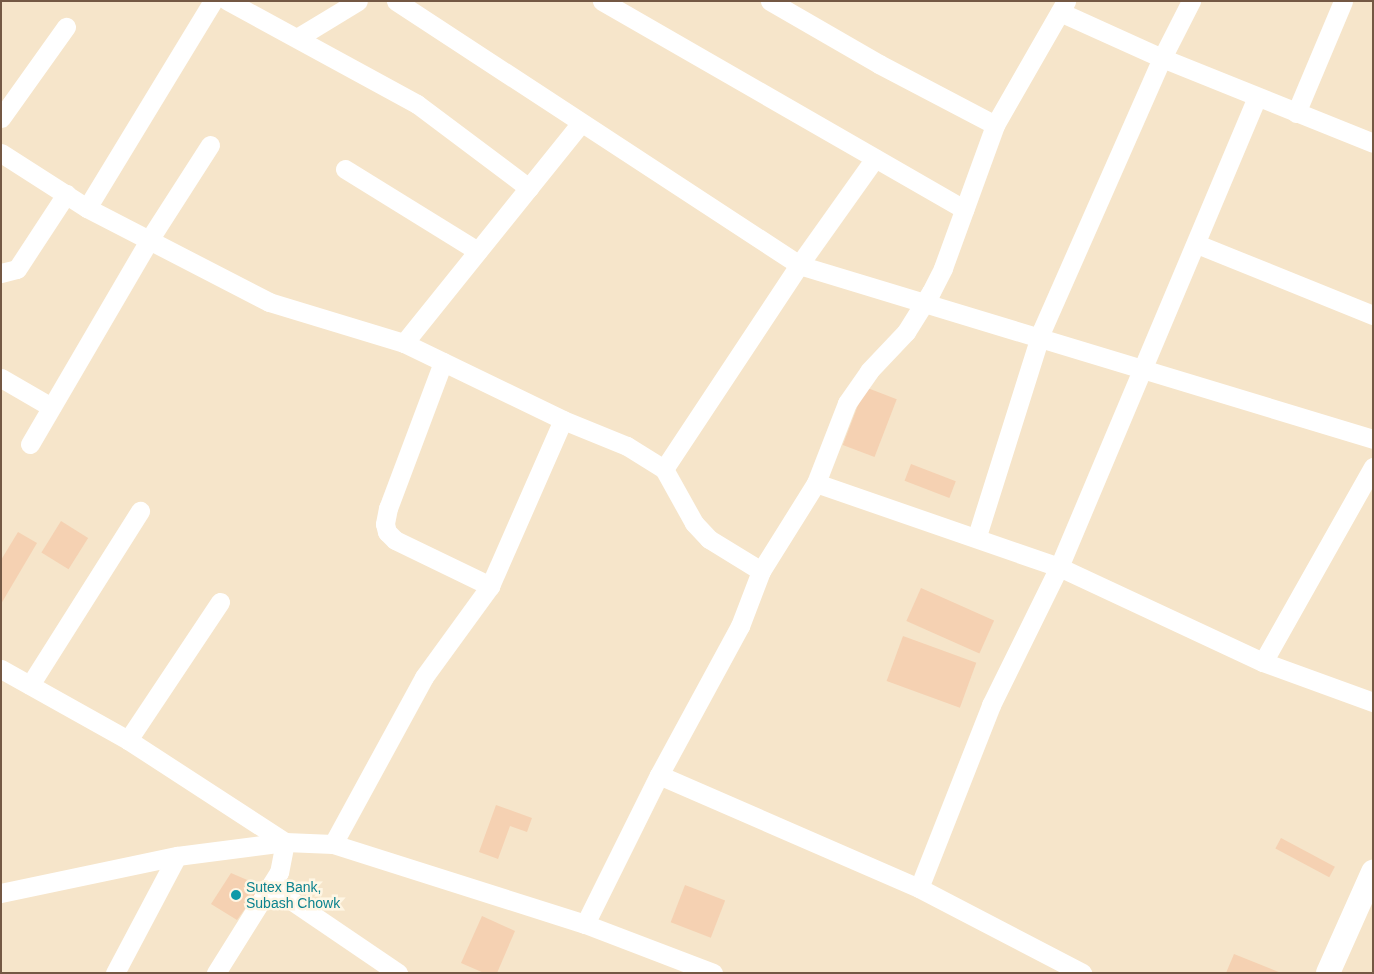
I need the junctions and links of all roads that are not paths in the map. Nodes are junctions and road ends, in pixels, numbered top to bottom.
1 (213, 1) edge
2 (228, 1) edge
3 (358, 1) edge
4 (396, 1) edge
5 (602, 1) edge
6 (770, 1) edge
7 (1192, 1) edge
8 (1342, 1) edge
9 (1063, 7) edge
10 (66, 27) dead end
11 (298, 38) junction
12 (1162, 58) junction
13 (1257, 97) junction
14 (1296, 113) junction
15 (1, 118) edge
16 (580, 124) junction
17 (995, 125) junction
18 (1373, 143) edge
19 (210, 145) dead end
20 (1, 153) edge
21 (875, 158) junction
22 (345, 169) dead end
23 (529, 188) junction
24 (66, 194) junction
25 (88, 208) junction
26 (964, 209) junction
27 (150, 240) junction
28 (1197, 244) junction
29 (478, 251) junction
30 (799, 265) junction
31 (1, 273) edge
32 (925, 303) junction
33 (1373, 315) edge
34 (1039, 338) junction
35 (404, 343) junction
36 (444, 362) junction
37 (1143, 370) junction
38 (1, 378) edge
39 (52, 407) junction
40 (563, 420) junction
41 (1373, 440) edge
42 (30, 444) dead end
43 (1373, 467) edge
44 (664, 470) junction
45 (816, 483) junction
46 (140, 511) dead end
47 (977, 536) junction
48 (1059, 567) junction
49 (760, 571) junction
50 (490, 586) junction
51 (220, 602) dead end
52 (1263, 662) junction
53 (1, 669) edge
54 (30, 685) junction
55 (1373, 702) edge
56 (128, 740) junction
57 (659, 775) junction
58 (285, 842) junction
59 (333, 844) junction
60 (177, 856) junction
61 (1373, 872) edge
62 (270, 886) junction
63 (919, 888) junction
64 (1, 892) edge
65 (585, 924) junction
66 (115, 973) edge
67 (216, 973) edge
68 (398, 973) edge
69 (713, 973) edge
70 (1082, 973) edge
71 (1328, 973) edge

1 - 25 street
2 - 11 street
3 - 11 street
4 - 16 street
5 - 21 street
6 - 17 street
7 - 12 street
8 - 14 street
9 - 12 street
9 - 17 street
10 - 15 street
11 - 23 street
12 - 13 street
12 - 34 street
13 - 14 street
13 - 28 street
14 - 18 street
16 - 23 street
16 - 30 street
17 - 26 street
19 - 27 street
20 - 24 street
21 - 26 street
21 - 30 street
22 - 29 street
23 - 29 street
24 - 25 street
24 - 31 street
25 - 27 street
26 - 32 street
27 - 35 street
27 - 39 street
28 - 33 street
28 - 37 street
29 - 35 street
30 - 32 street
30 - 44 street
32 - 34 street
32 - 45 street
34 - 37 street
34 - 47 street
35 - 36 street
36 - 40 street
36 - 50 street
37 - 41 street
37 - 48 street
38 - 39 street
39 - 42 street
40 - 44 street
40 - 50 street
43 - 52 street
44 - 49 street
45 - 47 street
45 - 49 street
46 - 54 street
47 - 48 street
48 - 52 street
48 - 63 street
49 - 57 street
50 - 59 street
51 - 56 street
52 - 55 street
53 - 54 street
54 - 56 street
56 - 58 street
57 - 63 street
57 - 65 street
58 - 59 street
58 - 60 street
58 - 62 street
59 - 65 street
60 - 64 street
60 - 66 street
61 - 71 street
62 - 67 street
62 - 68 street
63 - 70 street
65 - 69 street

